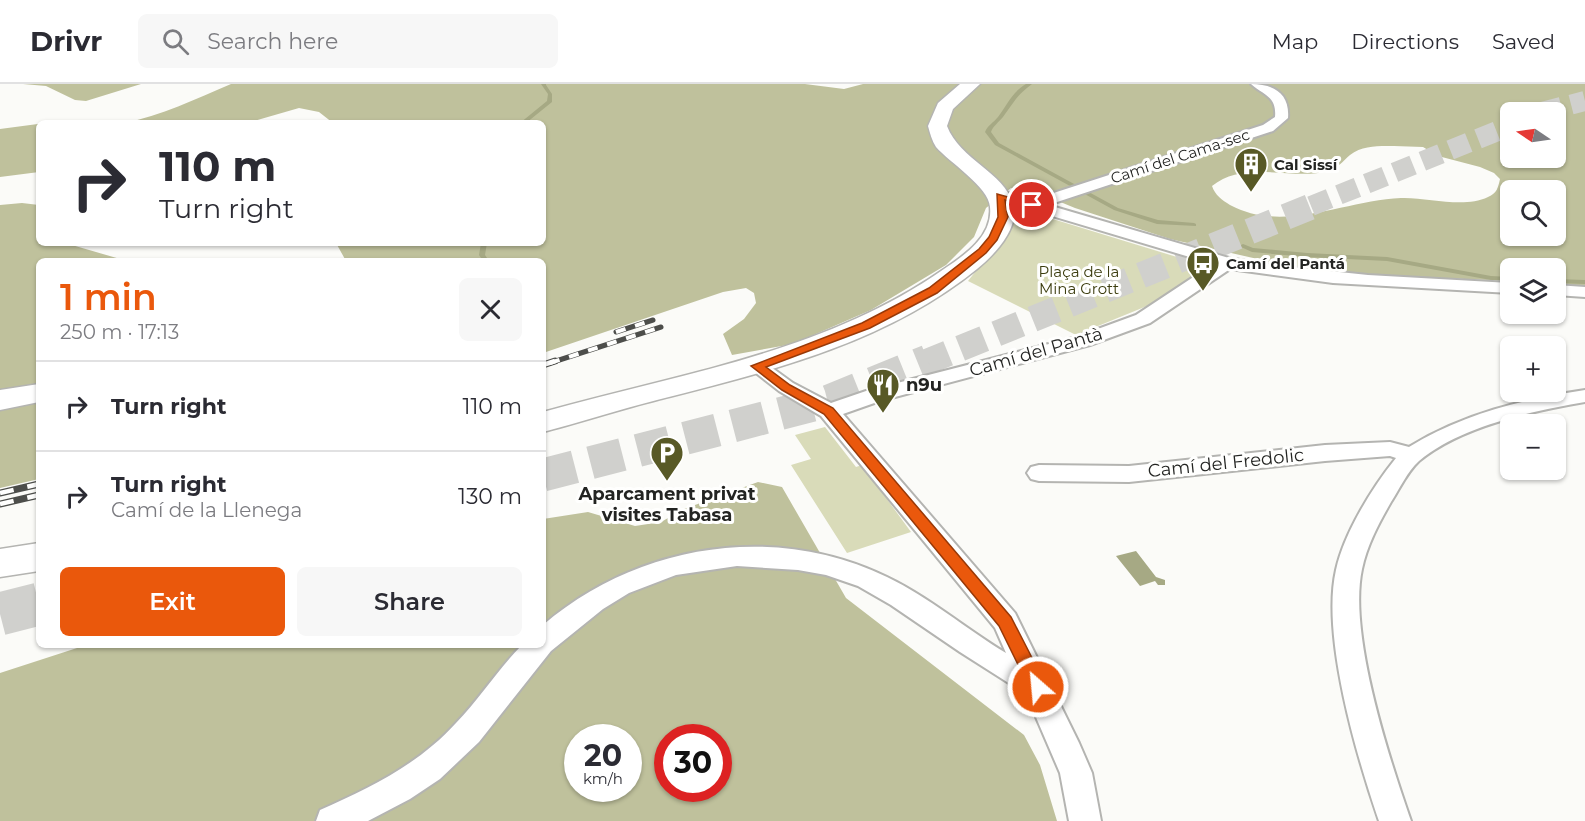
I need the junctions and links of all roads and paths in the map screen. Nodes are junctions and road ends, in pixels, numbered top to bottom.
1 (971, 84) edge
2 (1257, 84) edge
3 (1000, 196) junction
4 (1032, 205) junction
5 (1227, 263) junction
6 (1500, 287) edge
7 (1566, 291) edge
8 (1585, 292) edge
9 (757, 366) junction
10 (36, 394) edge
11 (1585, 396) edge
12 (0, 400) edge
13 (546, 401) edge
14 (614, 401) junction
15 (829, 411) junction
16 (546, 421) edge
17 (1412, 455) junction
18 (1039, 472) dead end
19 (36, 557) edge
20 (0, 563) edge
21 (546, 639) edge
22 (537, 648) edge
23 (1038, 687) junction
24 (332, 821) edge
25 (1085, 821) edge
26 (1395, 821) edge

1 - 3 main road
2 - 4 street, Camí del Cama-sec
3 - 4 street
3 - 9 main road
4 - 5 street
5 - 6 street
5 - 15 street, Camí del Pantà
7 - 8 street
9 - 14 main road
9 - 15 street
10 - 12 main road
11 - 17 street
13 - 14 main road
14 - 16 main road
15 - 23 street
17 - 18 street, Camí del Fredolic
17 - 26 street
19 - 20 main road
21 - 23 street
22 - 24 street
23 - 25 street

